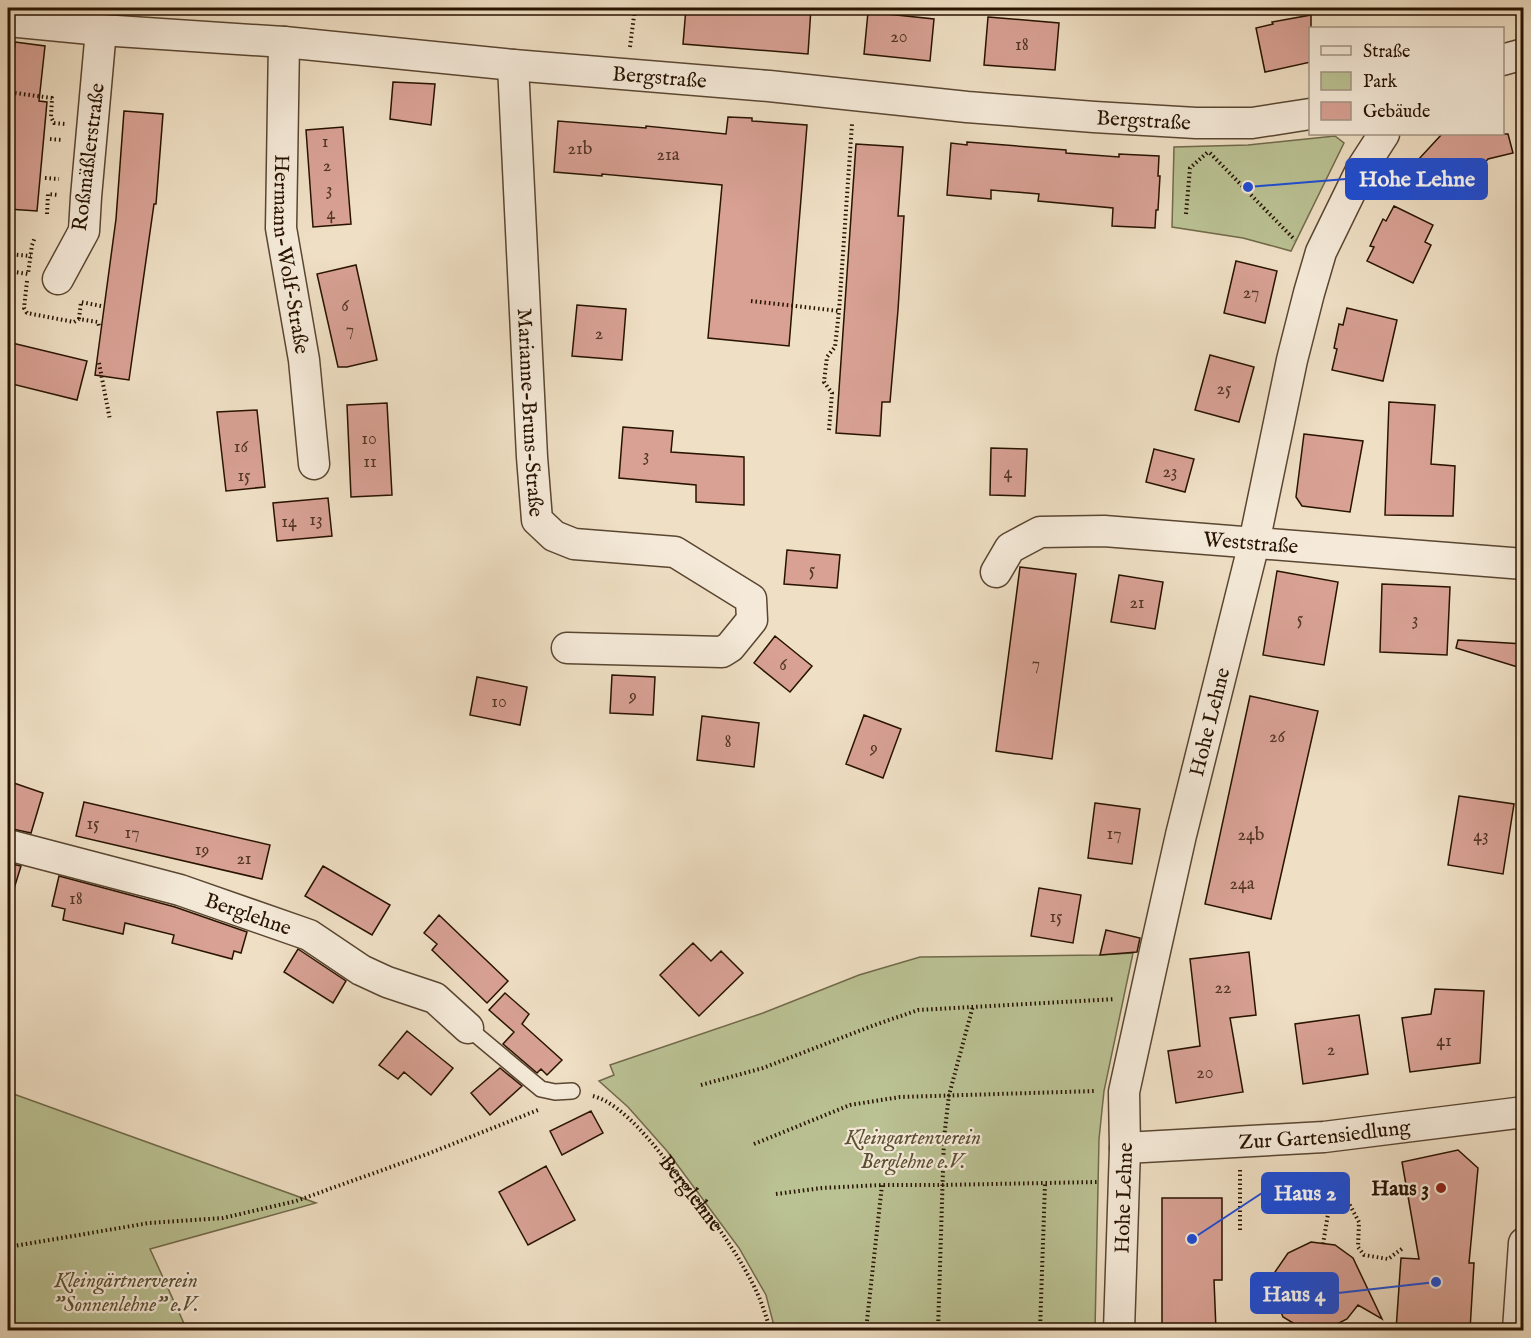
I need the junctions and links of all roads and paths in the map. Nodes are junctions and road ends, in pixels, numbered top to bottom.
1 (634, 8) edge
2 (8, 21) edge
3 (102, 30) junction
4 (284, 42) junction
5 (1524, 54) edge
6 (629, 56) dead end
7 (1504, 60) edge
8 (513, 65) junction
9 (15, 93) dead end
10 (1309, 114) edge
11 (852, 122) dead end
12 (92, 126) junction
13 (1383, 135) edge
14 (1203, 146) dead end
15 (1208, 152) junction
16 (1186, 214) dead end
17 (11, 227) dead end
18 (35, 237) dead end
19 (1302, 245) dead end
20 (31, 256) junction
21 (8, 271) edge
22 (28, 274) junction
23 (58, 279) dead end
24 (751, 301) dead end
25 (101, 306) dead end
26 (839, 311) junction
27 (79, 319) junction
28 (99, 326) dead end
29 (99, 363) dead end
30 (110, 420) dead end
31 (829, 430) dead end
32 (314, 464) dead end
33 (1254, 543) junction
34 (1524, 564) edge
35 (996, 573) dead end
36 (567, 648) dead end
37 (8, 845) edge
38 (1124, 998) dead end
39 (973, 1006) junction
40 (468, 1028) joint
41 (701, 1085) dead end
42 (572, 1091) joint
43 (1104, 1091) dead end
44 (949, 1095) junction
45 (540, 1109) dead end
46 (1524, 1112) edge
47 (1240, 1142) junction
48 (754, 1144) dead end
49 (1125, 1148) junction
50 (1097, 1182) dead end
51 (1045, 1184) junction
52 (882, 1185) junction
53 (942, 1185) junction
54 (776, 1194) dead end
55 (1240, 1230) dead end
56 (1524, 1243) edge
57 (1323, 1244) dead end
58 (8, 1247) edge
59 (1403, 1248) dead end
60 (770, 1330) edge
61 (866, 1330) edge
62 (938, 1330) edge
63 (1040, 1330) edge
64 (1119, 1330) edge
65 (1518, 1330) edge

1 - 6 path
2 - 3 street, Bergstraße
3 - 4 street, Bergstraße
3 - 12 street, Roßmäßlerstraße
4 - 8 street, Bergstraße
4 - 32 street, Hermann-Wolf-Straße
5 - 7 street
8 - 10 street, Bergstraße
8 - 36 street, Marianne-Bruns-Straße
9 - 12 path
11 - 26 path
12 - 23 street, Roßmäßlerstraße
13 - 33 street, Hohe Lehne
14 - 15 path
15 - 16 path
15 - 19 path
17 - 20 path
18 - 20 path
20 - 22 path
21 - 22 path
22 - 27 path
24 - 26 path
25 - 27 path
26 - 31 path
27 - 28 path
29 - 30 path
33 - 34 street, Weststraße
33 - 35 street, Weststraße
33 - 49 street, Hohe Lehne
37 - 40 street, Berglehne
38 - 39 path
39 - 41 path
39 - 44 path
40 - 42 lane
42 - 60 path, Berglehne
43 - 44 path
44 - 48 path
44 - 53 path
45 - 58 path
46 - 47 street, Zur Gartensiedlung
47 - 49 street, Zur Gartensiedlung
47 - 55 path
49 - 64 street, Hohe Lehne
50 - 51 path
51 - 53 path
51 - 63 path
52 - 53 path
52 - 54 path
52 - 61 path
53 - 62 path
56 - 65 street
57 - 59 path

